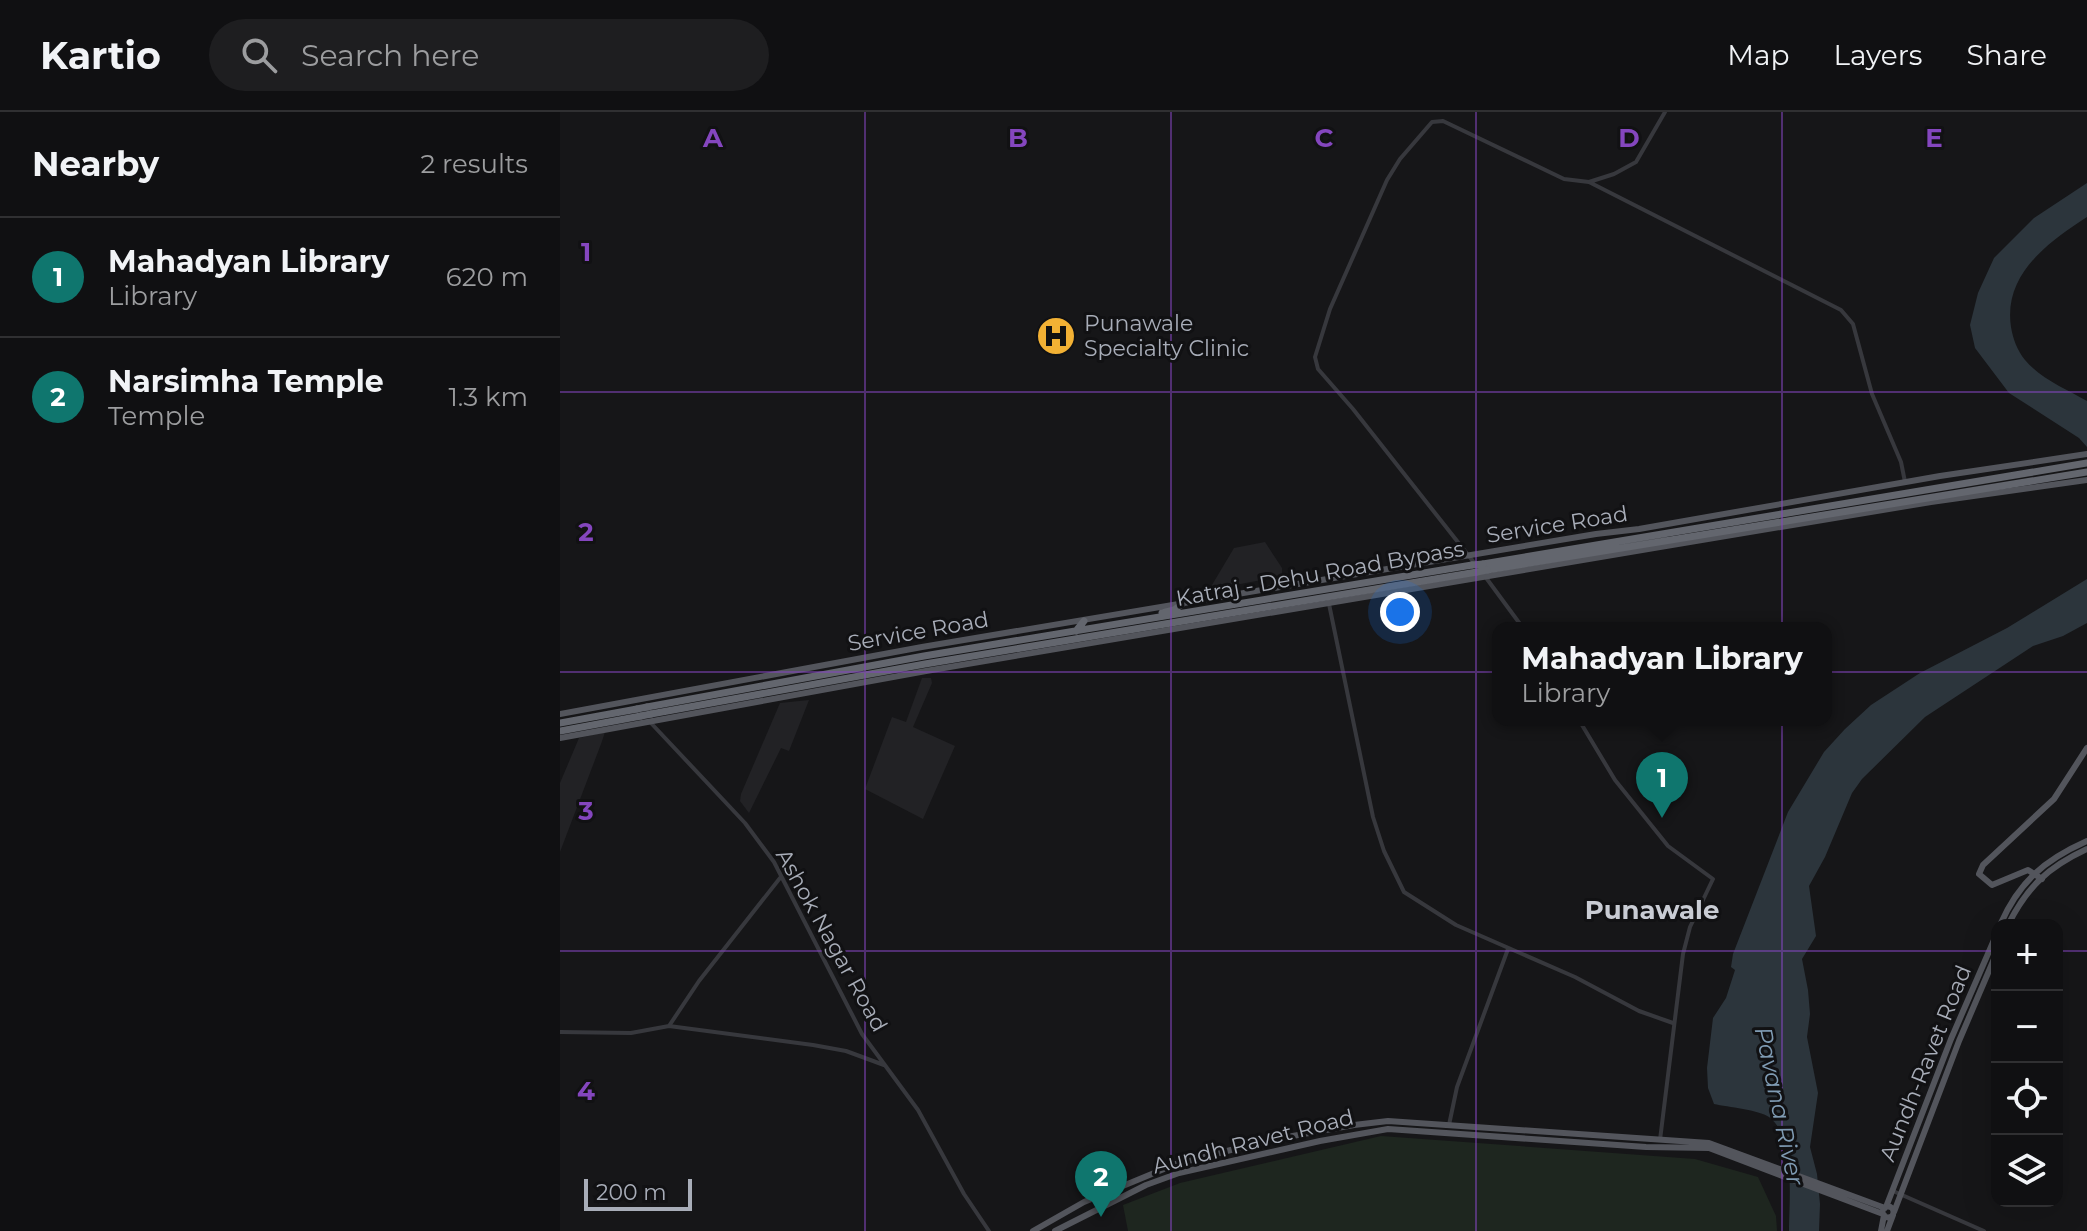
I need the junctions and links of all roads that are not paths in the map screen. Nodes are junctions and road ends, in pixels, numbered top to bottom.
1 (1665, 112) edge
2 (1589, 182) junction
3 (2087, 454) edge
4 (2087, 463) edge
5 (2087, 472) edge
6 (2087, 480) edge
7 (1905, 482) junction
8 (1753, 514) junction
9 (1469, 555) junction
10 (1474, 569) junction
11 (1485, 571) junction
12 (1329, 601) junction
13 (1181, 605) junction
14 (1084, 621) junction
15 (1112, 621) junction
16 (1138, 621) junction
17 (1519, 622) edge
18 (1076, 631) junction
19 (831, 669) junction
20 (637, 699) junction
21 (639, 712) junction
22 (560, 714) edge
23 (649, 714) junction
24 (560, 723) edge
25 (1583, 726) edge
26 (560, 731) edge
27 (560, 738) edge
28 (2087, 748) edge
29 (2087, 841) edge
30 (2087, 849) edge
31 (2039, 876) junction
32 (781, 877) junction
33 (2003, 919) edge
34 (2011, 919) edge
35 (1991, 947) edge
36 (1508, 949) junction
37 (1991, 966) edge
38 (1673, 1023) junction
39 (669, 1026) junction
40 (560, 1032) edge
41 (886, 1066) junction
42 (1449, 1125) junction
43 (1373, 1126) junction
44 (1660, 1143) junction
45 (1896, 1193) junction
46 (1885, 1211) junction
47 (1893, 1213) junction
48 (989, 1231) edge
49 (1033, 1231) edge
50 (1055, 1231) edge
51 (1881, 1231) edge
52 (1887, 1231) edge
53 (1984, 1231) edge

1 - 2 street
2 - 7 street
2 - 9 street
3 - 7 main road, Service Road
4 - 8 highway, Katraj - Dehu Road Bypass
5 - 11 highway, Katraj - Dehu Road Bypass
6 - 11 main road, Service Road
7 - 8 main road, Service Road
8 - 9 main road, Service Road
8 - 11 highway, Katraj - Dehu Road Bypass
9 - 11 street
9 - 13 main road, Service Road
10 - 11 highway, Katraj - Dehu Road Bypass, bridge
10 - 12 highway, Katraj - Dehu Road Bypass
10 - 16 highway, Katraj - Dehu Road Bypass
11 - 12 main road, Service Road
11 - 17 street
12 - 23 highway, Katraj - Dehu Road Bypass
12 - 36 street
13 - 15 main road, Service Road
13 - 16 highway
14 - 15 main road, Service Road
14 - 18 highway
14 - 19 main road, Service Road
15 - 16 highway, Katraj - Dehu Road Bypass
15 - 18 highway, Katraj - Dehu Road Bypass
18 - 19 highway, Katraj - Dehu Road Bypass
19 - 20 main road, Service Road
19 - 23 highway, Katraj - Dehu Road Bypass
20 - 22 main road, Service Road
20 - 23 street, Ashok Nagar Road
21 - 23 highway, Katraj - Dehu Road Bypass, bridge
21 - 24 highway, Katraj - Dehu Road Bypass
21 - 26 highway, Katraj - Dehu Road Bypass
23 - 27 main road
23 - 32 street, Ashok Nagar Road
25 - 38 street
28 - 31 main road
29 - 31 main road
30 - 31 main road
31 - 33 main road
31 - 34 main road
32 - 39 street
32 - 41 street, Ashok Nagar Road
35 - 45 main road, Aundh-Ravet Road
36 - 38 street
36 - 42 street
37 - 45 main road, Aundh-Ravet Road
38 - 44 street
39 - 40 street
39 - 41 street
41 - 48 street, Ashok Nagar Road
42 - 43 main road
42 - 44 main road
43 - 44 main road
43 - 49 main road, Aundh Ravet Road
43 - 50 main road, Aundh Ravet Road
44 - 46 main road
45 - 46 main road, Aundh-Ravet Road
45 - 47 main road, Aundh-Ravet Road
45 - 53 street
46 - 47 main road
46 - 51 main road, Aundh-Ravet Road
47 - 52 main road, Aundh-Ravet Road

